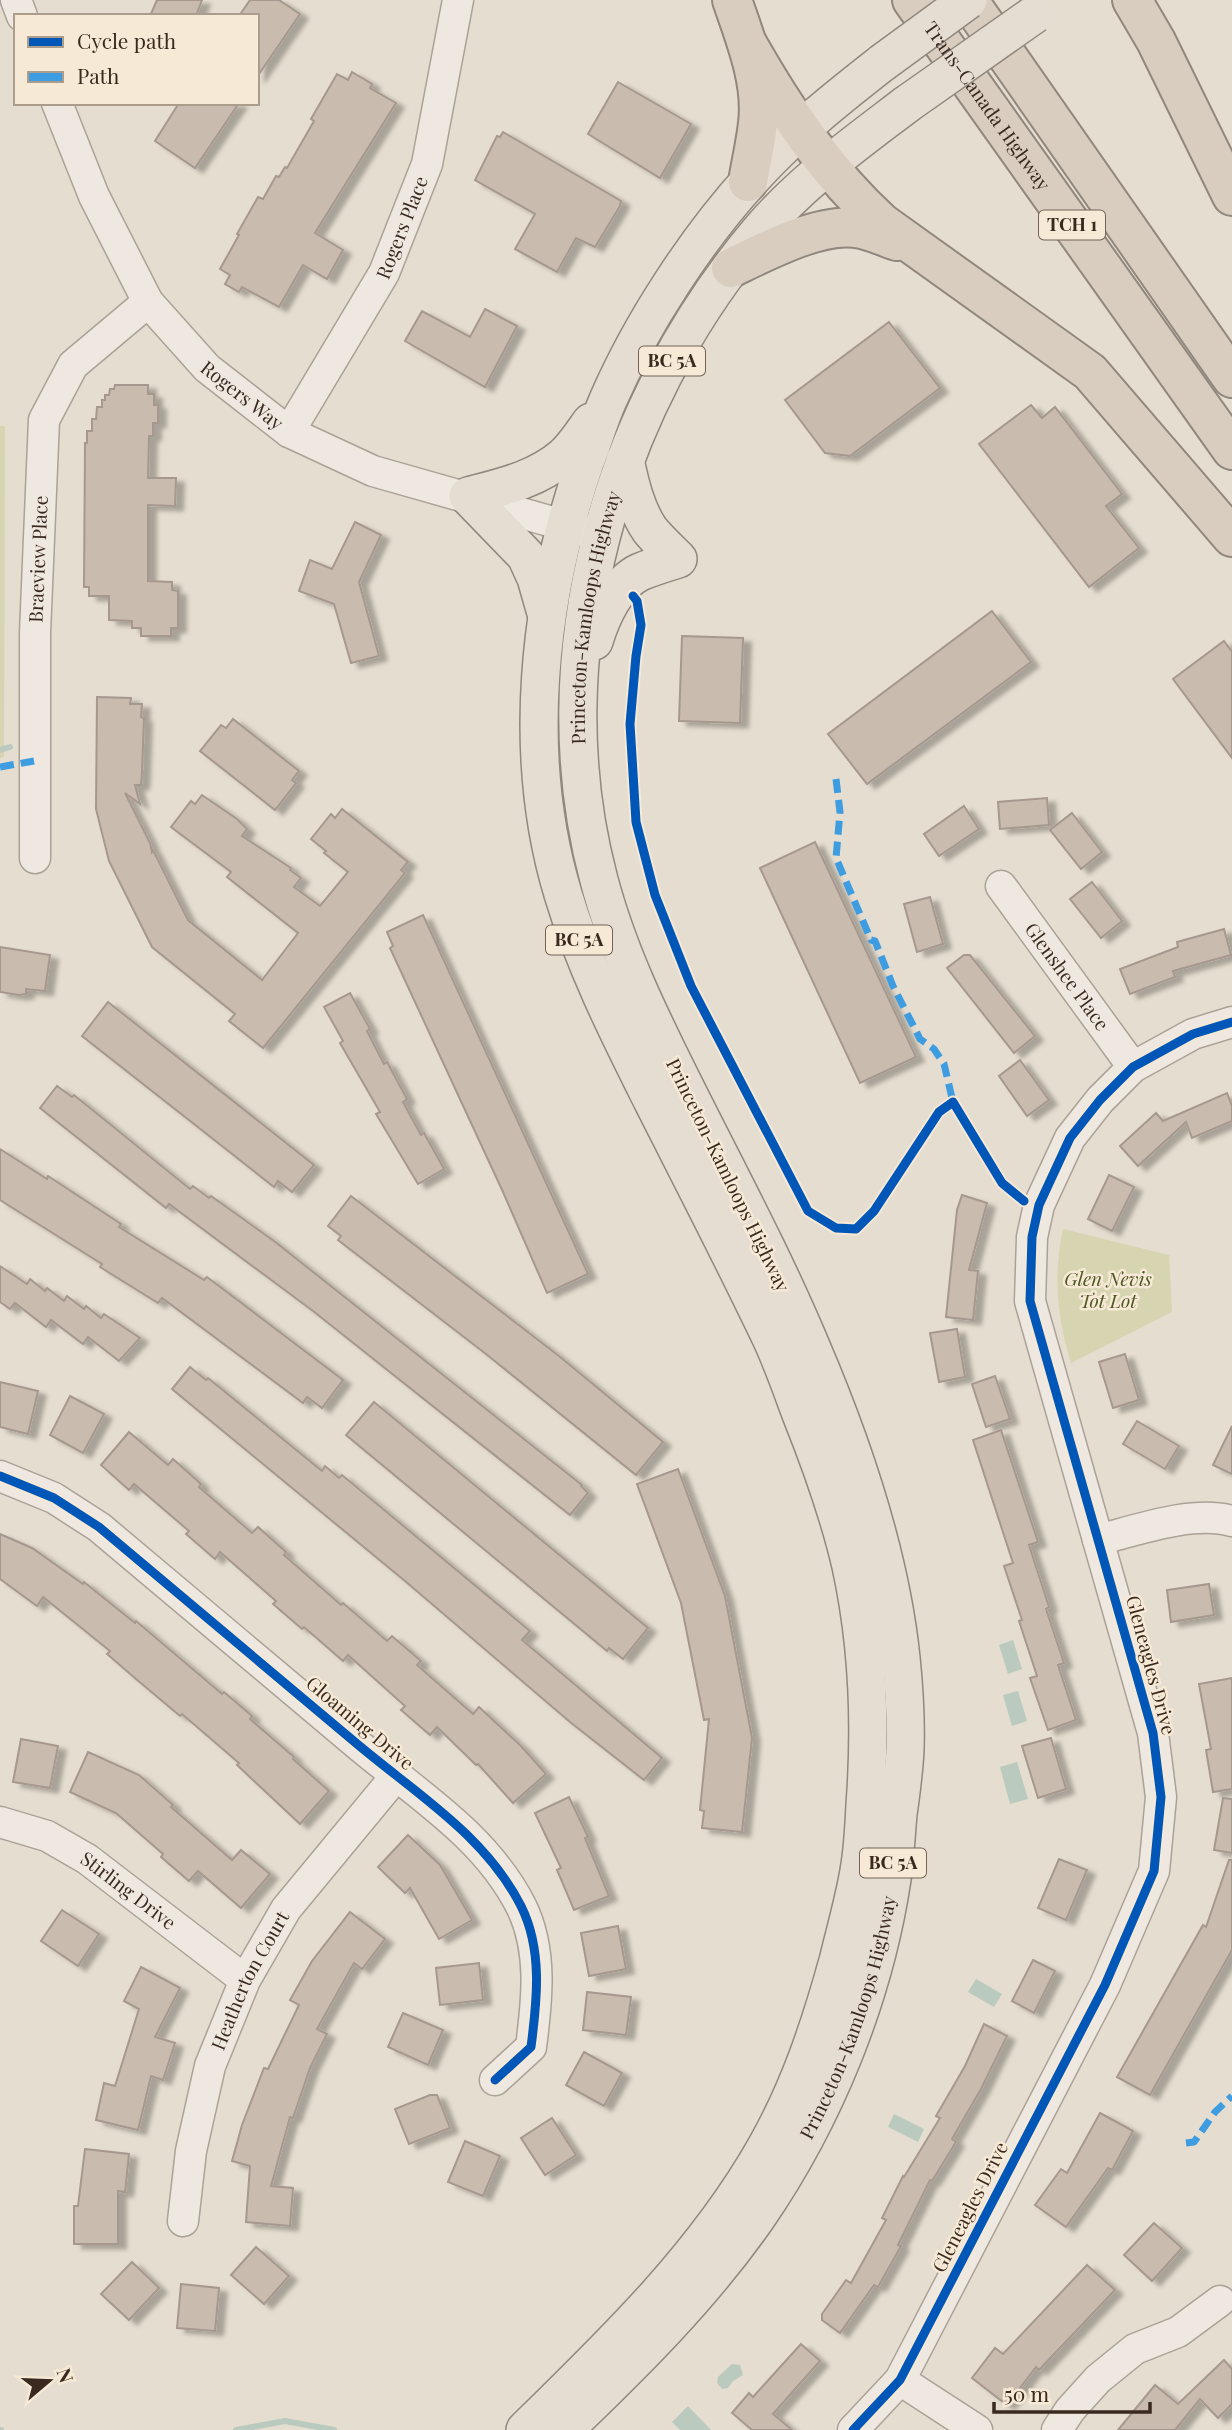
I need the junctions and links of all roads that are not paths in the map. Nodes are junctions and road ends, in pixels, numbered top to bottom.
1 (458, 0) edge
2 (732, 0) edge
3 (912, 0) edge
4 (968, 0) edge
5 (1132, 0) edge
6 (1163, 0) edge
7 (1044, 7) edge
8 (748, 45) junction
9 (58, 105) edge
10 (800, 128) junction
11 (829, 164) junction
12 (1232, 172) edge
13 (748, 182) junction
14 (1232, 196) edge
15 (916, 247) junction
16 (731, 268) junction
17 (148, 302) junction
18 (1232, 378) edge
19 (606, 404) junction
20 (289, 432) junction
21 (1232, 450) edge
22 (625, 460) junction
23 (468, 496) junction
24 (565, 525) junction
25 (601, 536) junction
26 (1232, 537) edge
27 (547, 617) junction
28 (579, 690) junction
29 (35, 858) dead end
30 (1001, 886) dead end
31 (1232, 1022) edge
32 (1133, 1067) junction
33 (0, 1476) edge
34 (1232, 1521) edge
35 (1098, 1540) junction
36 (396, 1776) junction
37 (0, 1822) edge
38 (244, 1980) junction
39 (495, 2080) dead end
40 (183, 2221) dead end
41 (1220, 2301) dead end
42 (900, 2380) junction
43 (525, 2430) edge
44 (564, 2430) edge
45 (853, 2430) edge
46 (977, 2430) edge
47 (1057, 2430) edge

1 - 20 street, Rogers Place
2 - 8 highway
3 - 21 highway, Trans-Canada Highway / TCH 1
4 - 10 main road, Princeton-Kamloops Highway / BC 5A, bridge
4 - 18 highway, TCH 1
5 - 14 highway
6 - 12 highway
7 - 11 main road, Princeton-Kamloops Highway / BC 5A, bridge
8 - 10 highway
8 - 13 highway
9 - 17 street, Rogers Way
10 - 11 highway
10 - 13 main road, Princeton-Kamloops Highway / BC 5A
11 - 15 highway
11 - 16 main road, Princeton-Kamloops Highway / BC 5A
13 - 19 main road, Princeton-Kamloops Highway / BC 5A
15 - 16 highway
15 - 26 highway
16 - 22 main road, Princeton-Kamloops Highway / BC 5A
17 - 20 street, Rogers Way
17 - 29 street, Braeview Place
19 - 23 main road
19 - 24 main road, Princeton-Kamloops Highway / BC 5A
20 - 23 street, Rogers Way
22 - 25 main road, Princeton-Kamloops Highway / BC 5A
22 - 28 main road
23 - 24 street, Rogers Way
23 - 27 main road
24 - 25 street, Rogers Way
24 - 27 main road, Princeton-Kamloops Highway / BC 5A
25 - 28 main road, Princeton-Kamloops Highway / BC 5A
27 - 43 main road, Princeton-Kamloops Highway / BC 5A
28 - 44 main road, Princeton-Kamloops Highway / BC 5A
30 - 32 street, Glenshee Place
31 - 32 street, Gleneagles Drive
32 - 35 street, Gleneagles Drive
33 - 36 street, Gloaming Drive
34 - 35 street
35 - 42 street, Gleneagles Drive
36 - 38 street, Heatherton Court
36 - 39 street, Gloaming Drive
37 - 38 street, Stirling Drive
38 - 40 street, Heatherton Court
41 - 47 street
42 - 45 street, Gleneagles Drive
42 - 46 street

